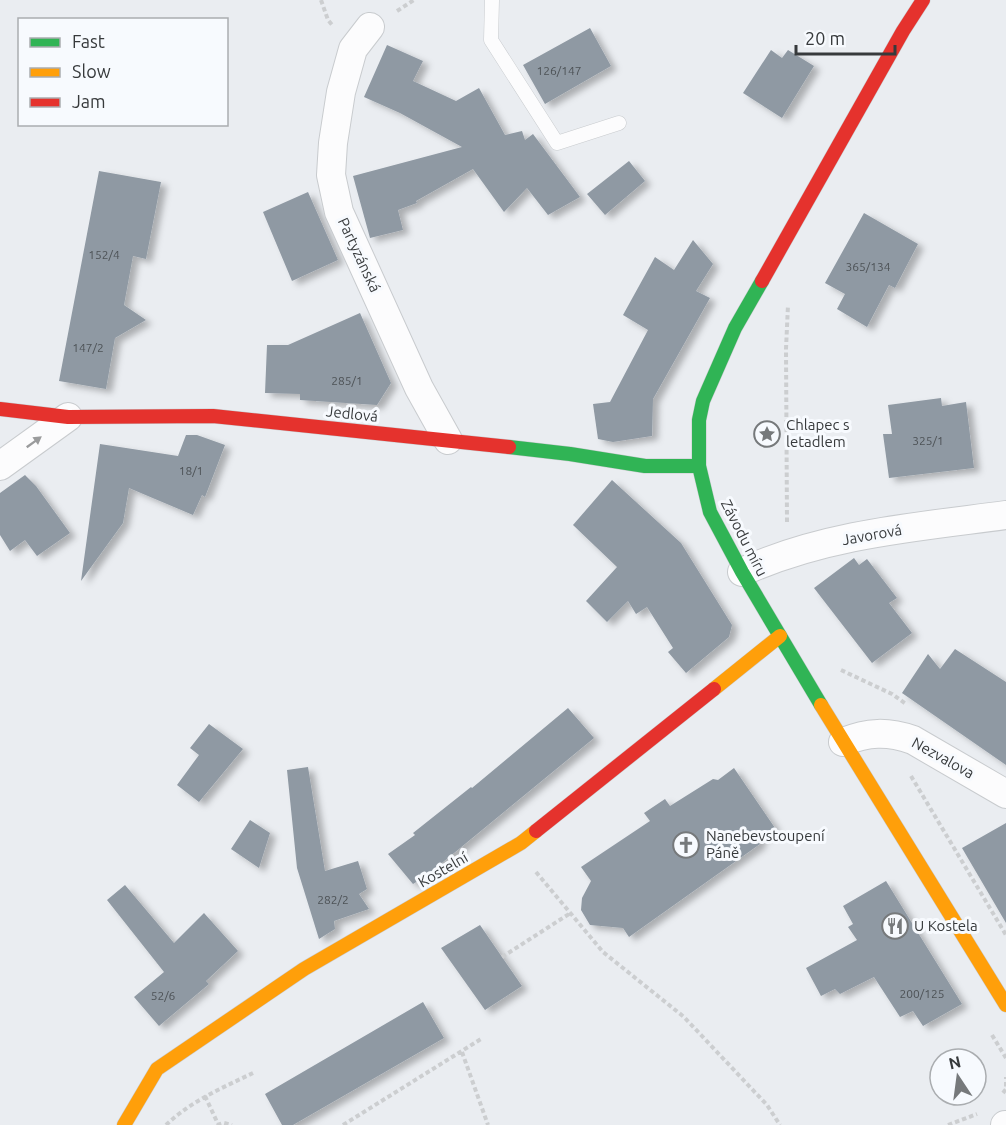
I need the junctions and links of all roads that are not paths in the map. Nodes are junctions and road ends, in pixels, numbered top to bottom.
1 (492, 0) edge
2 (923, 0) edge
3 (370, 27) dead end
4 (619, 123) dead end
5 (0, 410) edge
6 (68, 417) junction
7 (448, 440) junction
8 (0, 466) edge
9 (699, 466) junction
10 (1006, 515) edge
11 (742, 572) junction
12 (780, 636) junction
13 (843, 742) junction
14 (1006, 794) edge
15 (1006, 1005) edge
16 (124, 1125) edge

1 - 4 lane
2 - 9 street, Závodu míru
3 - 7 street, Partyzánská
5 - 6 street, Jedlová
6 - 7 street, Jedlová
8 -> 6 street
7 - 9 street, Jedlová
9 - 11 street, Závodu míru
10 - 11 street, Javorová
11 - 12 street, Závodu míru
12 - 13 street, Závodu míru
12 - 16 street, Kostelní
13 - 14 street, Nezvalova
13 - 15 street, Závodu míru

